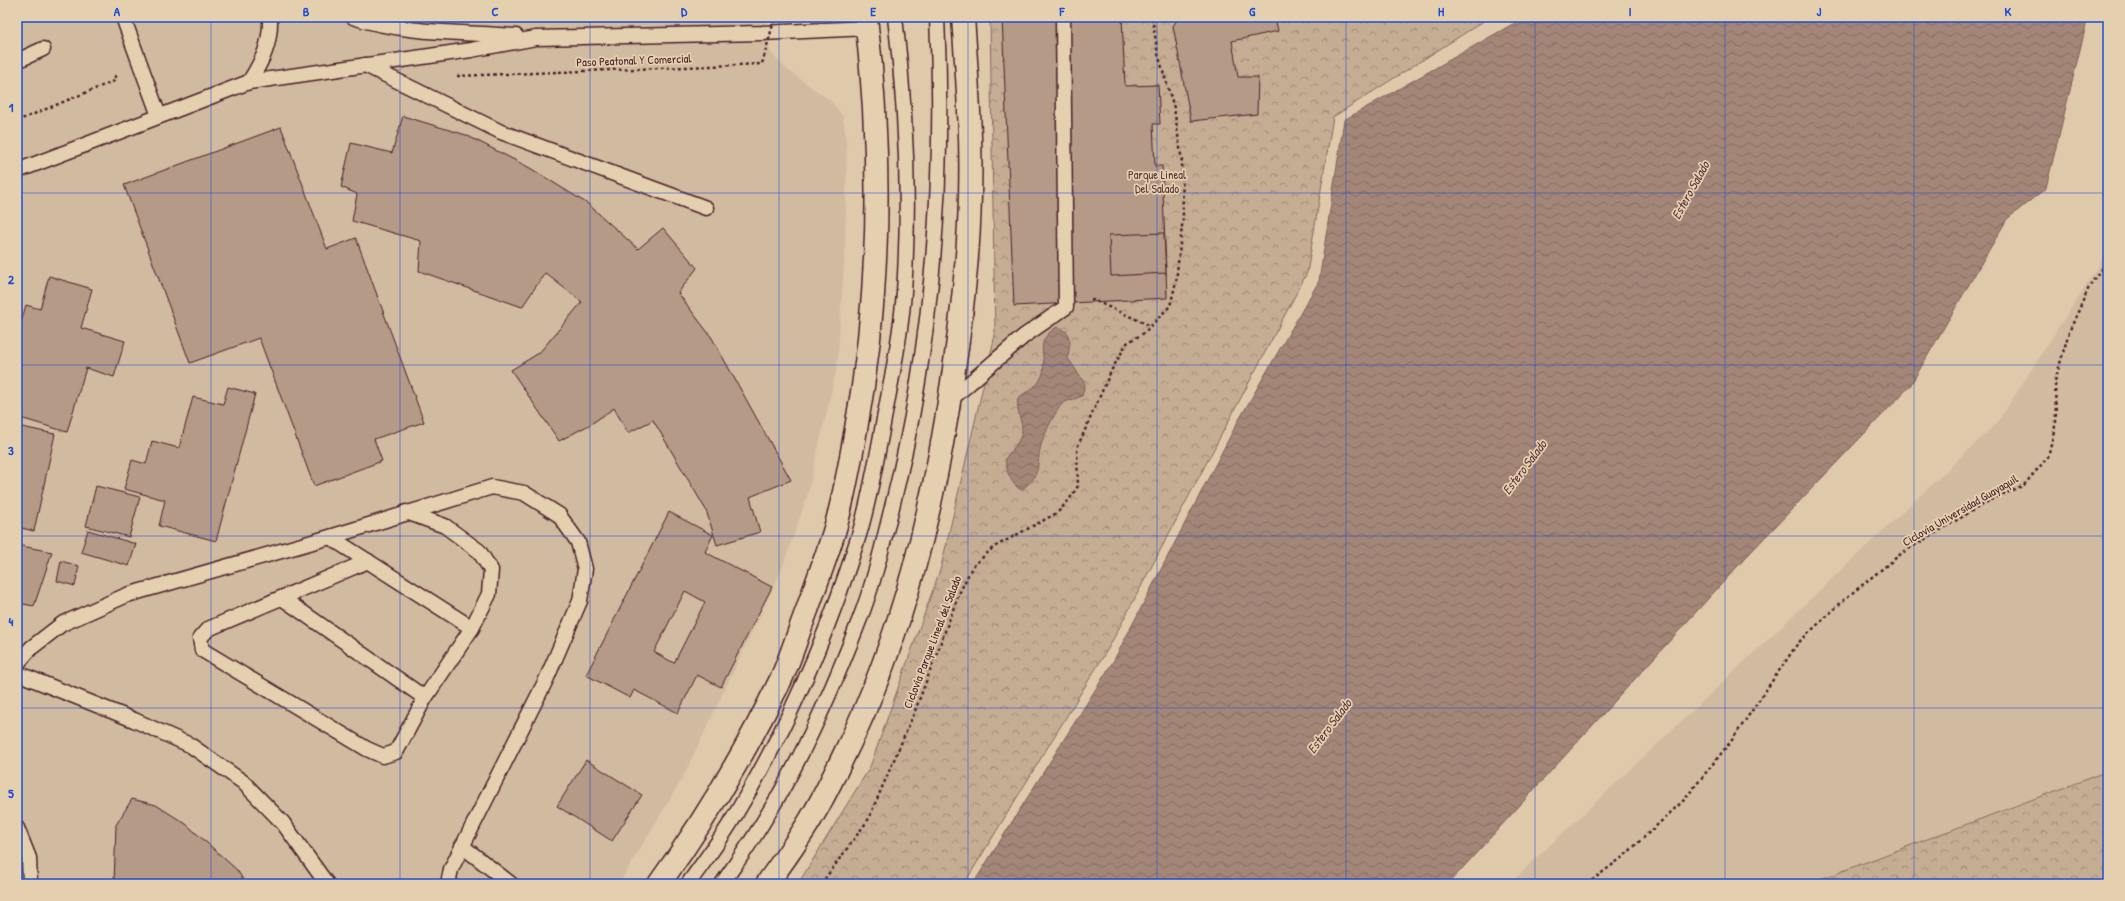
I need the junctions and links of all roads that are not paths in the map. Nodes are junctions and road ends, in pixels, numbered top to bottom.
1 (123, 17) edge
2 (270, 17) edge
3 (353, 17) edge
4 (895, 17) edge
5 (937, 17) edge
6 (963, 17) edge
7 (1063, 17) edge
8 (867, 22) edge
9 (536, 38) junction
10 (43, 49) dead end
11 (17, 61) edge
12 (365, 65) junction
13 (249, 82) junction
14 (159, 116) junction
15 (17, 171) edge
16 (706, 208) dead end
17 (950, 400) junction
18 (406, 512) junction
19 (330, 537) junction
20 (368, 561) junction
21 (282, 598) junction
22 (472, 628) junction
23 (17, 664) edge
24 (17, 673) edge
25 (425, 698) junction
26 (17, 828) edge
27 (462, 846) junction
28 (30, 884) edge
29 (327, 884) edge
30 (448, 884) edge
31 (511, 884) edge
32 (659, 884) edge
33 (688, 884) edge
34 (722, 884) edge
35 (767, 884) edge

1 - 14 lane
2 - 13 lane
3 - 9 lane
4 - 33 lane
5 - 34 lane
6 - 17 main road
7 - 17 lane
8 - 9 lane
8 - 32 main road
9 - 12 lane
10 - 11 lane
12 - 13 lane
12 - 16 lane
13 - 14 lane
14 - 15 lane
17 - 35 main road
18 - 19 lane
18 - 22 lane
18 - 27 lane
19 - 20 lane
19 - 23 lane
20 - 21 lane
20 - 22 lane
21 - 25 lane
21 - 25 lane
22 - 25 lane
24 - 29 lane
26 - 28 lane
27 - 30 lane
27 - 31 lane

